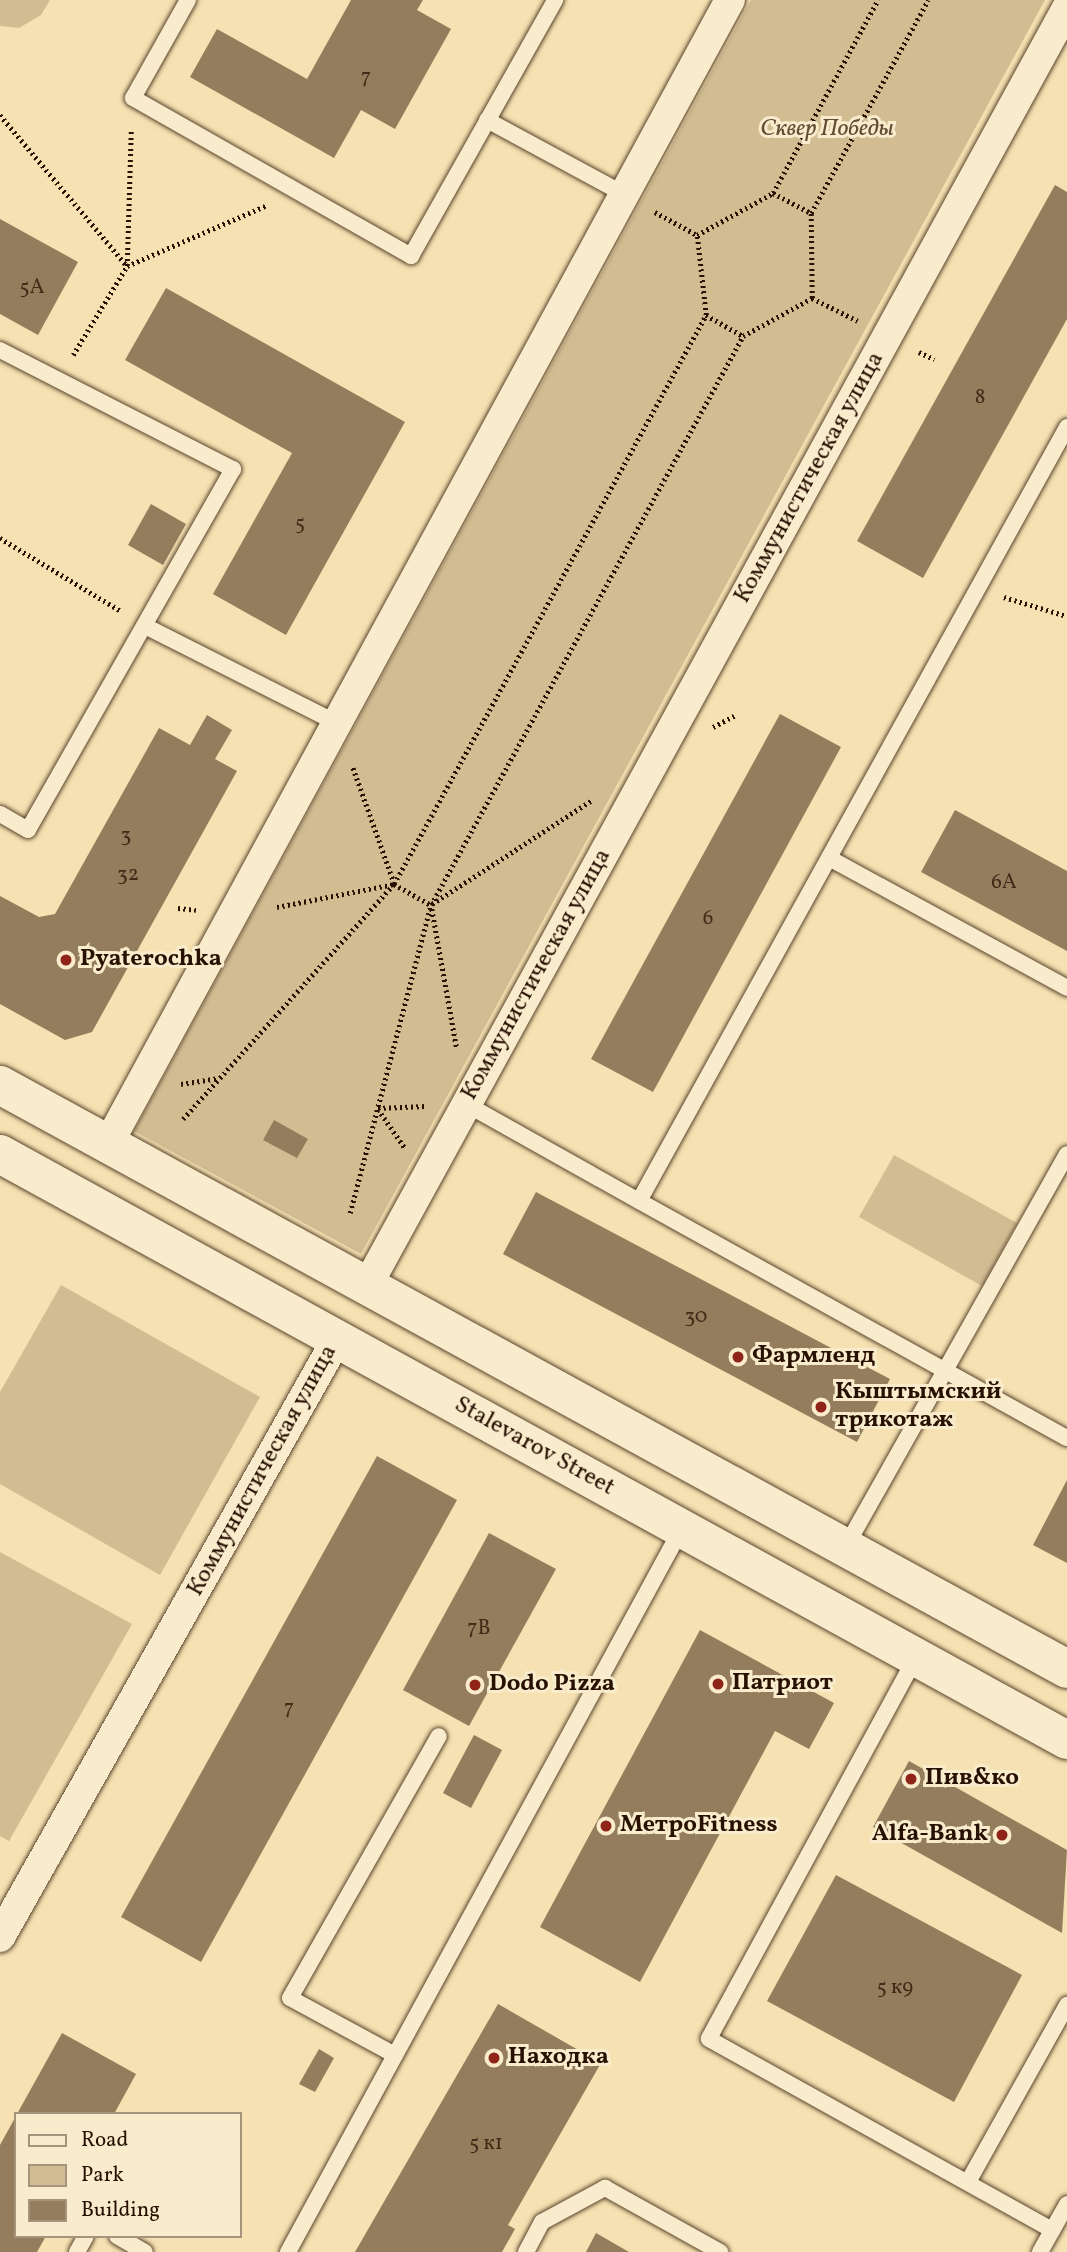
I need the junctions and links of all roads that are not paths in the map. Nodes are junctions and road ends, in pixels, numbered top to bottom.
1 (188, 0) edge
2 (555, 0) edge
3 (730, 0) edge
4 (1067, 8) edge
5 (487, 120) junction
6 (624, 194) junction
7 (0, 350) edge
8 (1067, 427) edge
9 (145, 626) junction
10 (337, 723) junction
11 (0, 814) edge
12 (829, 858) junction
13 (1067, 988) edge
14 (0, 1085) edge
15 (466, 1104) junction
16 (108, 1144) junction
17 (0, 1154) edge
18 (1067, 1154) edge
19 (639, 1201) junction
20 (368, 1286) junction
21 (337, 1339) junction
22 (945, 1370) junction
23 (1067, 1438) edge
24 (682, 1528) junction
25 (845, 1548) junction
26 (916, 1657) junction
27 (1067, 1669) edge
28 (439, 1736) dead end
29 (1067, 1740) edge
30 (0, 1937) edge
31 (1067, 2005) edge
32 (396, 2055) junction
33 (968, 2182) junction
34 (1067, 2204) edge
35 (1052, 2230) junction
36 (120, 2238) edge
37 (145, 2252) edge
38 (288, 2252) edge
39 (526, 2252) edge
40 (720, 2252) edge
41 (1040, 2252) edge

1 - 5 lane
2 - 5 lane
3 - 6 street
4 - 15 street, Коммунистическая улица
5 - 6 lane
6 - 10 street
7 - 9 lane
8 - 12 lane
9 - 10 lane
9 - 11 lane
10 - 16 street
12 - 13 lane
12 - 19 lane
14 - 16 main road
15 - 19 lane
15 - 20 street, Коммунистическая улица
16 - 20 main road
17 - 21 main road, Stalevarov Street
18 - 22 lane
19 - 22 lane
20 - 21 main road, Коммунистическая улица
20 - 25 main road
21 - 24 main road, Stalevarov Street
21 - 30 street, Коммунистическая улица
22 - 23 lane
22 - 25 lane
24 - 26 main road, Stalevarov Street
24 - 32 lane
25 - 27 main road
26 - 29 main road, Stalevarov Street
26 - 33 lane
28 - 32 lane
31 - 33 lane
32 - 38 lane
33 - 35 lane
34 - 35 lane
35 - 41 lane
36 - 37 lane
39 - 40 lane

